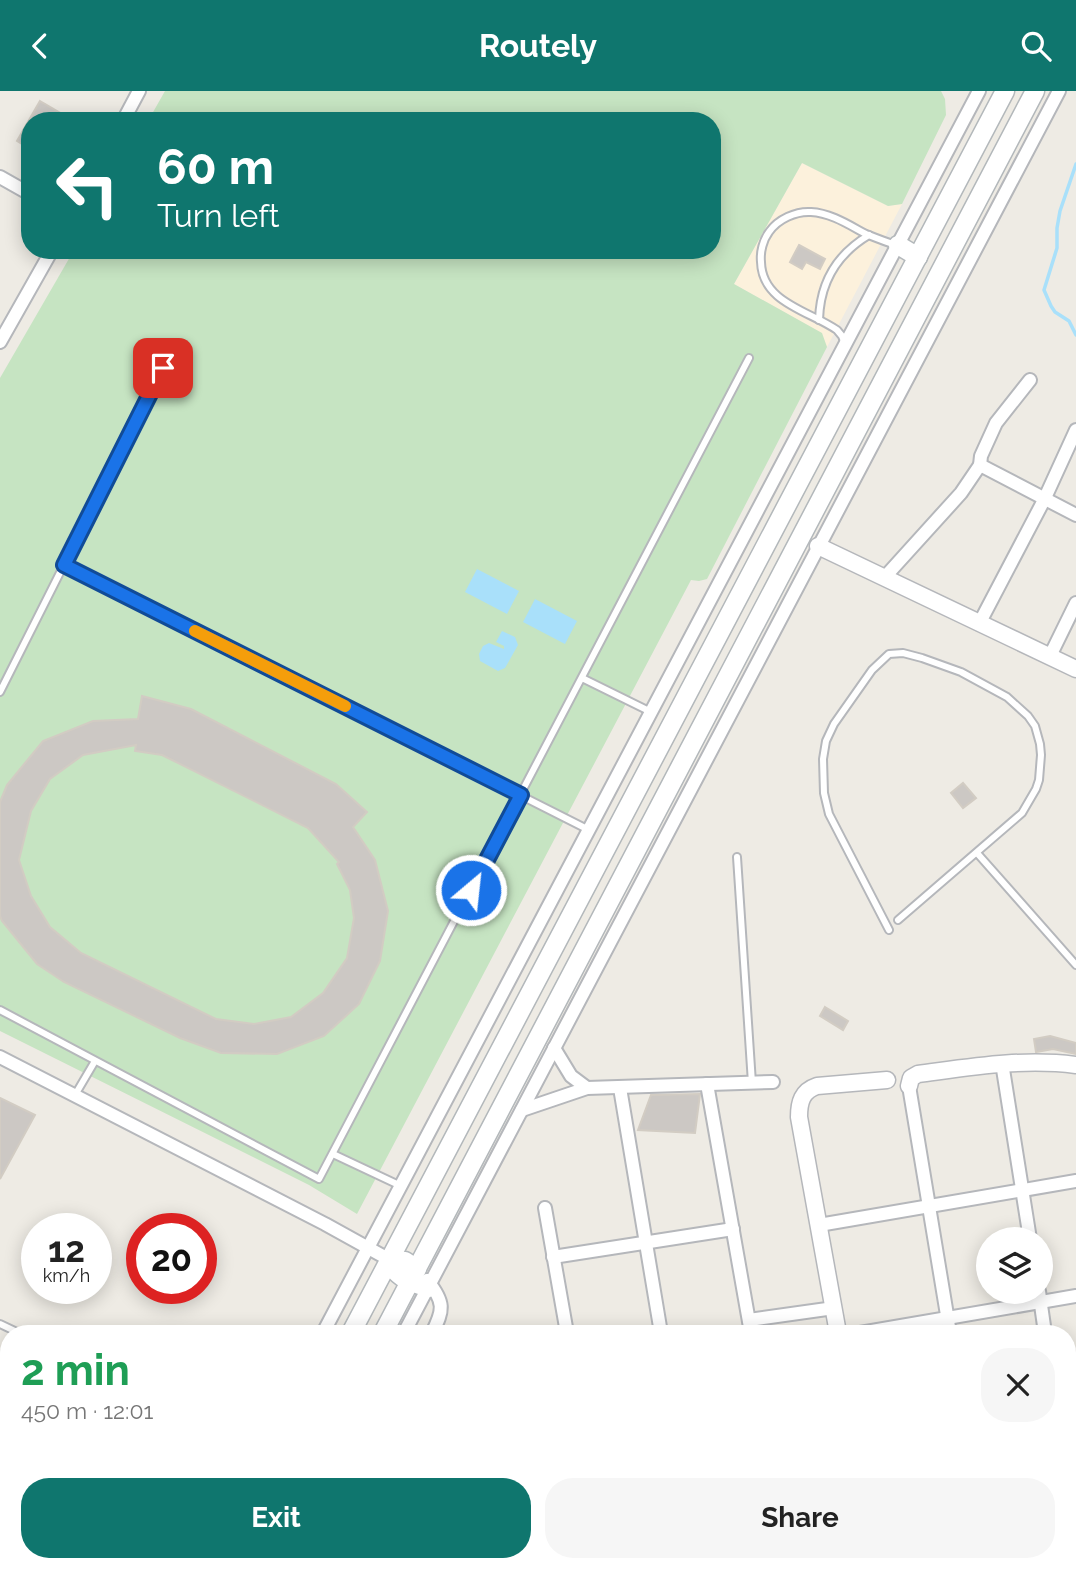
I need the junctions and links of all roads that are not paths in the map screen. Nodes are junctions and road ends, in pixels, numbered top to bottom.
1 (139, 91) edge
2 (979, 91) edge
3 (1004, 91) edge
4 (1035, 91) edge
5 (1059, 91) edge
6 (128, 112) edge
7 (0, 177) edge
8 (21, 189) edge
9 (869, 235) junction
10 (898, 246) junction
11 (918, 257) junction
12 (47, 259) edge
13 (819, 320) junction
14 (0, 342) edge
15 (175, 344) dead end
16 (845, 344) junction
17 (749, 358) dead end
18 (1030, 380) dead end
19 (1076, 430) edge
20 (980, 465) junction
21 (1044, 500) junction
22 (1076, 515) edge
23 (818, 546) junction
24 (64, 565) junction
25 (884, 578) junction
26 (1076, 603) edge
27 (979, 624) junction
28 (1050, 656) junction
29 (1076, 669) edge
30 (582, 678) junction
31 (0, 692) edge
32 (651, 712) junction
33 (521, 795) junction
34 (589, 830) junction
35 (977, 853) junction
36 (737, 857) dead end
37 (898, 921) dead end
38 (889, 930) dead end
39 (1076, 965) edge
40 (0, 1010) edge
41 (554, 1048) junction
42 (0, 1057) edge
43 (95, 1061) junction
44 (1002, 1063) junction
45 (1076, 1065) edge
46 (887, 1080) dead end
47 (773, 1082) dead end
48 (752, 1083) junction
49 (707, 1084) junction
50 (909, 1086) joint
51 (587, 1088) junction
52 (620, 1088) junction
53 (75, 1095) junction
54 (522, 1109) junction
55 (333, 1154) junction
56 (1076, 1181) edge
57 (401, 1186) junction
58 (1022, 1190) junction
59 (929, 1206) junction
60 (545, 1208) dead end
61 (819, 1225) junction
62 (1028, 1227) edge
63 (733, 1229) junction
64 (646, 1243) junction
65 (368, 1247) junction
66 (553, 1257) junction
67 (390, 1260) junction
68 (422, 1281) junction
69 (1076, 1296) edge
70 (1053, 1297) edge
71 (1008, 1304) edge
72 (1040, 1304) edge
73 (834, 1308) junction
74 (947, 1318) junction
75 (327, 1325) edge
76 (355, 1325) edge
77 (389, 1325) edge
78 (407, 1325) edge
79 (436, 1325) edge
80 (566, 1325) edge
81 (661, 1325) edge
82 (750, 1325) edge
83 (759, 1325) edge
84 (837, 1325) edge
85 (906, 1325) edge
86 (948, 1325) edge
87 (1044, 1325) edge

1 - 6 street
2 - 10 street
3 - 11 main road
4 - 68 main road
5 - 23 street
7 - 8 street
9 - 10 lane
9 - 13 lane
9 - 13 lane
10 - 11 main road
10 - 16 street
11 - 67 main road
12 - 14 street
13 - 16 lane
15 - 24 lane
16 - 32 street
17 - 30 lane
18 - 20 street
19 - 21 street
20 - 21 street
20 - 25 street
21 - 22 street
21 - 27 street
23 - 25 street
23 - 41 street
24 - 31 lane
24 - 33 lane
25 - 27 street
26 - 28 street
27 - 28 street
28 - 29 street
30 - 32 lane
30 - 33 lane
32 - 34 street
33 - 34 lane
33 - 55 lane
34 - 57 street
35 - 37 lane
35 - 38 lane
35 - 39 lane
36 - 48 lane
40 - 43 lane
41 - 51 street
41 - 54 street
42 - 53 street
43 - 53 lane
43 - 55 lane
44 - 45 street
44 - 50 street
44 - 58 street
46 - 61 street
47 - 48 street
48 - 49 street
49 - 52 street
49 - 63 street
50 - 59 street
51 - 52 street
51 - 54 street
52 - 64 street
53 - 65 street
54 - 68 street
55 - 57 lane
56 - 58 street
57 - 65 street
58 - 59 street
58 - 62 street
59 - 61 street
59 - 74 street
60 - 66 street
61 - 73 street
63 - 64 street
63 - 82 street
64 - 66 street
64 - 81 street
65 - 67 street
65 - 75 street
66 - 80 street
67 - 68 main road
67 - 76 main road
68 - 77 main road
68 - 78 street
68 - 79 street
69 - 70 street
71 - 74 street
72 - 87 street
73 - 83 street
73 - 84 street
74 - 85 street
74 - 86 street

